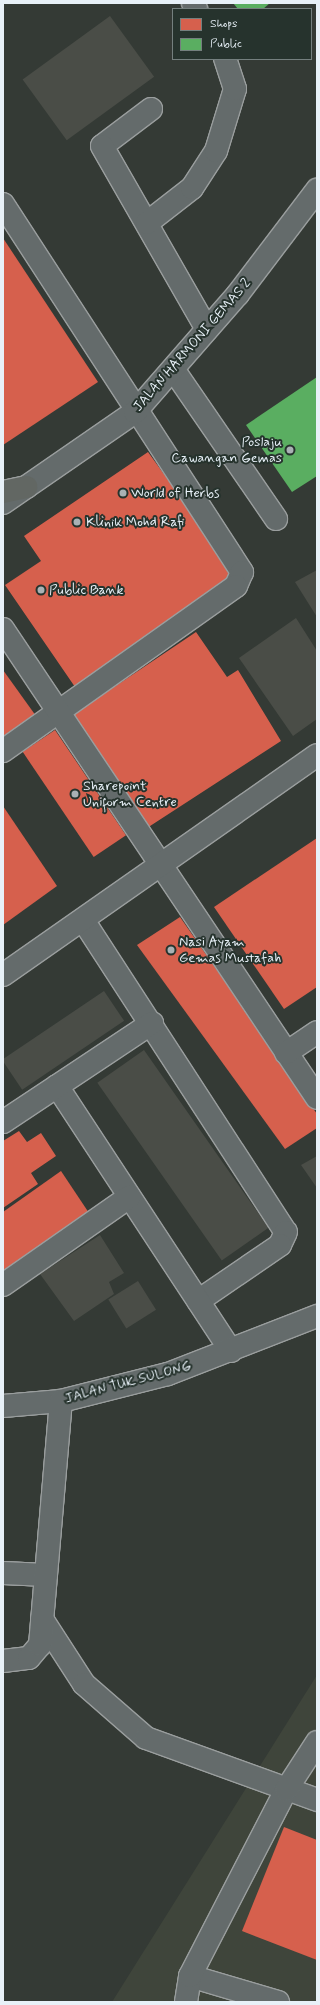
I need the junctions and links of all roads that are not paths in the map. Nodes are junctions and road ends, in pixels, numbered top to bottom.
1 (224, 60) edge
2 (151, 109) dead end
3 (317, 190) edge
4 (3, 204) edge
5 (147, 223) junction
6 (206, 330) junction
7 (173, 369) junction
8 (135, 412) junction
9 (26, 487) junction
10 (3, 492) edge
11 (3, 503) edge
12 (276, 518) dead end
13 (3, 629) edge
14 (58, 713) junction
15 (3, 752) edge
16 (317, 755) edge
17 (159, 866) junction
18 (83, 920) junction
19 (3, 975) edge
20 (152, 1023) junction
21 (317, 1032) edge
22 (286, 1053) junction
23 (56, 1086) junction
24 (317, 1098) edge
25 (3, 1122) edge
26 (129, 1197) junction
27 (3, 1285) edge
28 (198, 1301) junction
29 (317, 1316) edge
30 (231, 1351) junction
31 (61, 1401) junction
32 (3, 1406) edge
33 (3, 1573) edge
34 (46, 1575) junction
35 (42, 1619) junction
36 (3, 1662) edge
37 (317, 1742) edge
38 (286, 1790) junction
39 (317, 1800) edge
40 (190, 1976) junction
41 (186, 2002) edge
42 (278, 2002) edge

1 - 5 street
2 - 5 street
3 - 6 street, JALAN HARMONI GEMAS 2
4 - 8 street
5 - 6 street
6 - 7 street, JALAN HARMONI GEMAS 2
7 - 8 street, JALAN HARMONI GEMAS 2
7 - 12 street
8 - 9 street, JALAN HARMONI GEMAS 2
8 - 14 street
9 - 10 highway
9 - 11 street, JALAN HARMONI GEMAS 2
13 - 14 street
14 - 15 street
14 - 17 street
16 - 17 street
17 - 18 street
17 - 22 street
18 - 19 street
18 - 20 street
20 - 23 street
20 - 28 street
21 - 22 street
22 - 24 street
23 - 25 street
23 - 26 street
26 - 27 street
26 - 28 street
28 - 30 street
29 - 30 street, JALAN TUK SULONG
30 - 31 street, JALAN TUK SULONG
31 - 32 street, JALAN TUK SULONG
31 - 34 street
33 - 34 street
34 - 35 street
35 - 36 street
35 - 38 street
37 - 38 street
38 - 39 street
38 - 40 street
40 - 41 street
40 - 42 street

